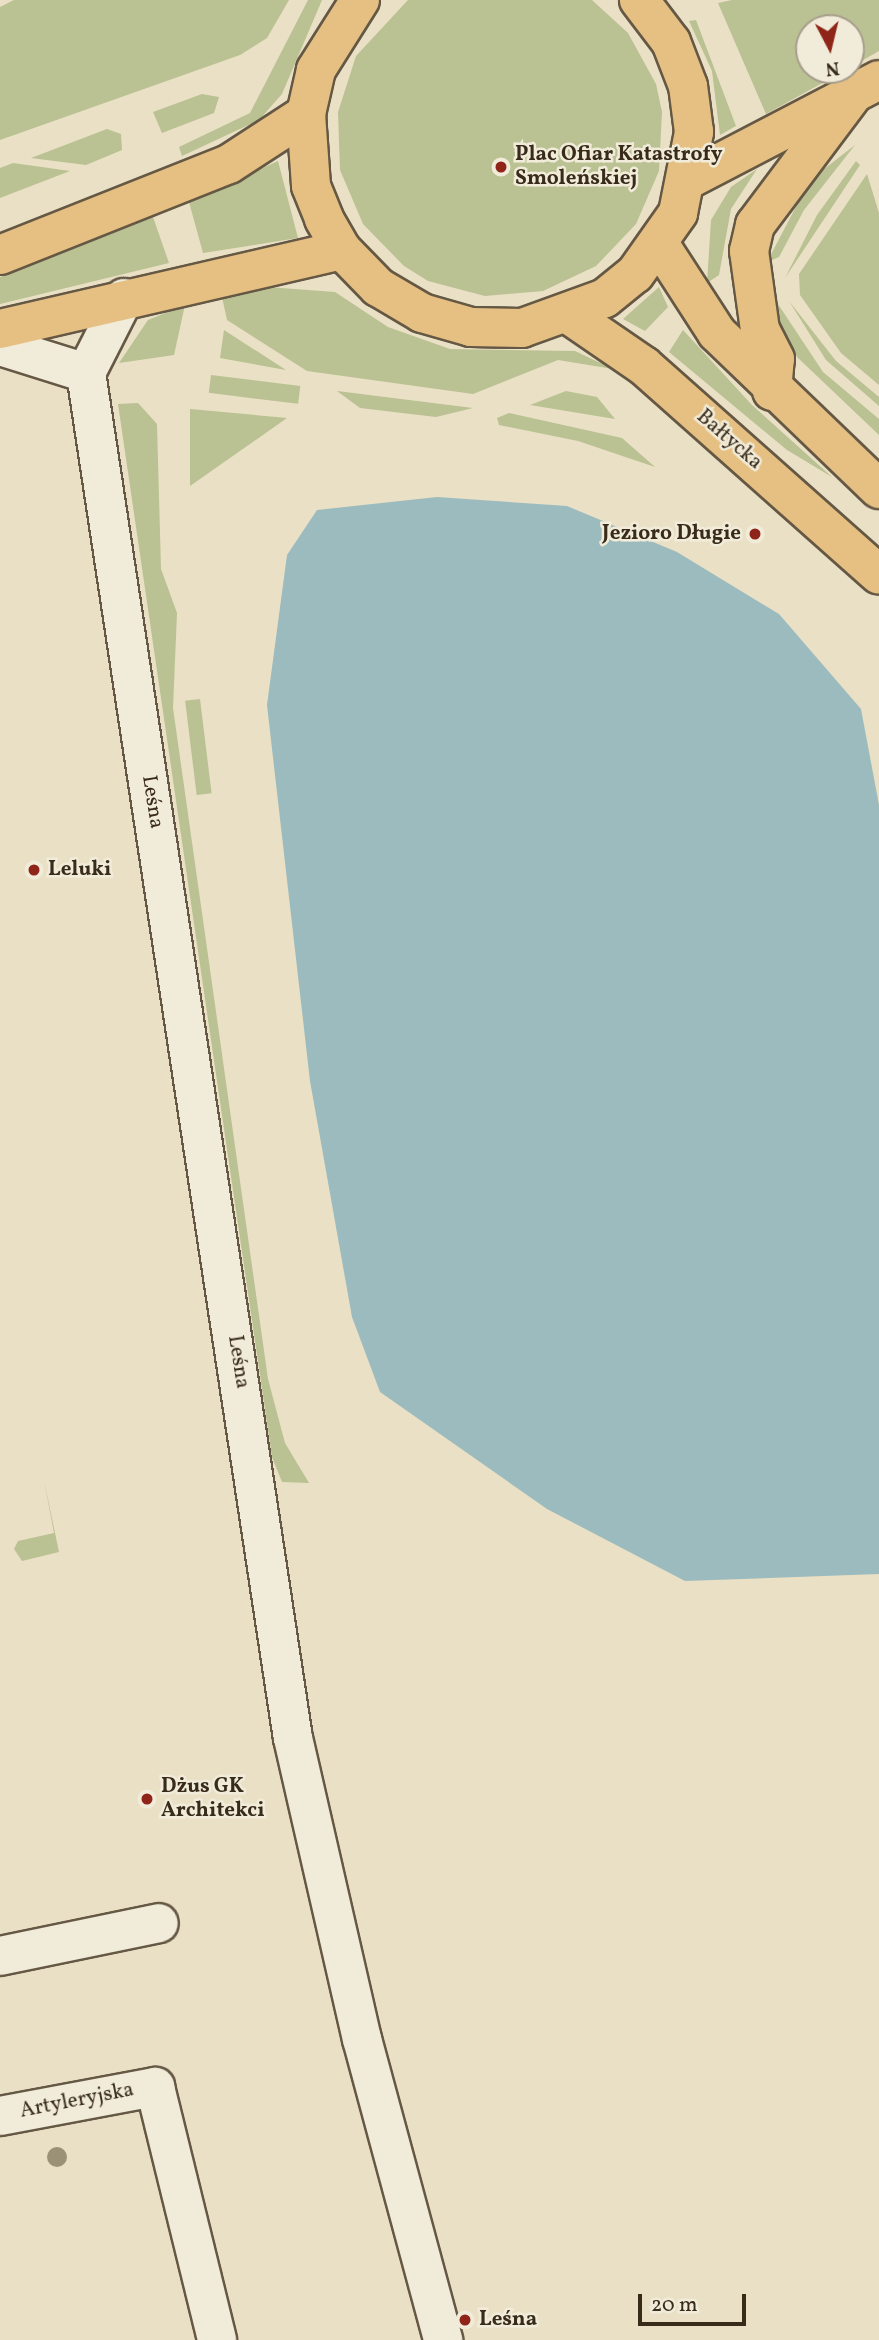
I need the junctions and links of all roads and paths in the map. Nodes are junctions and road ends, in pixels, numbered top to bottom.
1 (360, 0) edge
2 (647, 1) edge
3 (866, 88) edge
4 (306, 114) junction
5 (689, 179) junction
6 (660, 245) junction
7 (342, 250) junction
8 (0, 255) edge
9 (124, 298) junction
10 (571, 316) junction
11 (0, 329) edge
12 (0, 346) edge
13 (86, 373) junction
14 (772, 391) junction
15 (879, 489) edge
16 (879, 575) edge
17 (159, 1923) dead end
18 (0, 1956) edge
19 (0, 2116) edge
20 (217, 2340) edge
21 (443, 2340) edge

1 - 4 main road
2 - 5 main road
3 - 5 main road
3 - 14 main road
4 - 7 main road
4 - 8 main road
5 - 6 main road
6 - 10 main road
6 - 14 main road
7 - 9 main road
7 - 10 main road
9 - 11 main road
9 - 13 street
10 - 16 main road, Bałtycka
12 - 13 street
13 - 21 street, Leśna
14 - 15 main road
17 - 18 street
19 - 20 street, Artyleryjska

